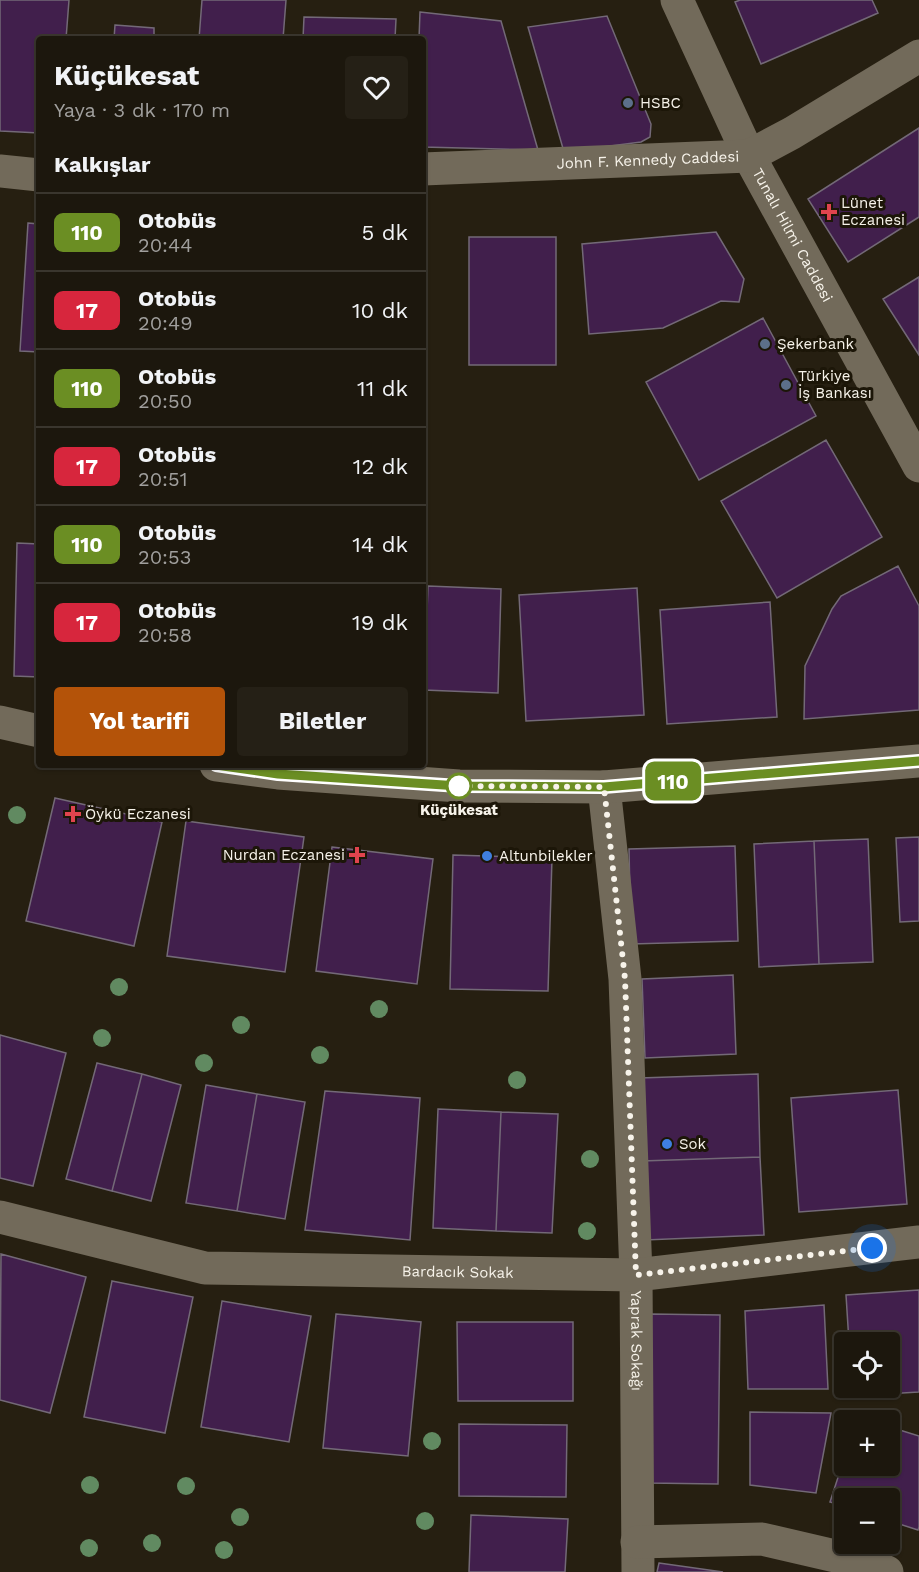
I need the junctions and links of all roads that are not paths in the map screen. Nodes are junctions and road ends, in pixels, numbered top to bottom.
1 (677, 0) edge
2 (919, 56) edge
3 (749, 156) junction
4 (426, 169) edge
5 (0, 171) edge
6 (36, 175) edge
7 (919, 466) edge
8 (0, 722) edge
9 (36, 730) edge
10 (919, 760) edge
11 (237, 768) edge
12 (604, 787) junction
13 (0, 1217) edge
14 (919, 1242) edge
15 (636, 1275) junction
16 (638, 1557) edge
17 (887, 1572) edge

1 - 3 street, Tunalı Hilmi Caddesi
2 - 3 street, John F. Kennedy Caddesi
3 - 4 street, John F. Kennedy Caddesi
3 - 7 street, Tunalı Hilmi Caddesi
5 - 6 street
8 - 9 street
10 - 12 street
11 - 12 street
12 - 15 street, Yaprak Sokağı
13 - 15 street, Bardacık Sokak
14 - 15 street, Bardacık Sokak
15 - 16 street, Yaprak Sokağı
16 - 17 street

